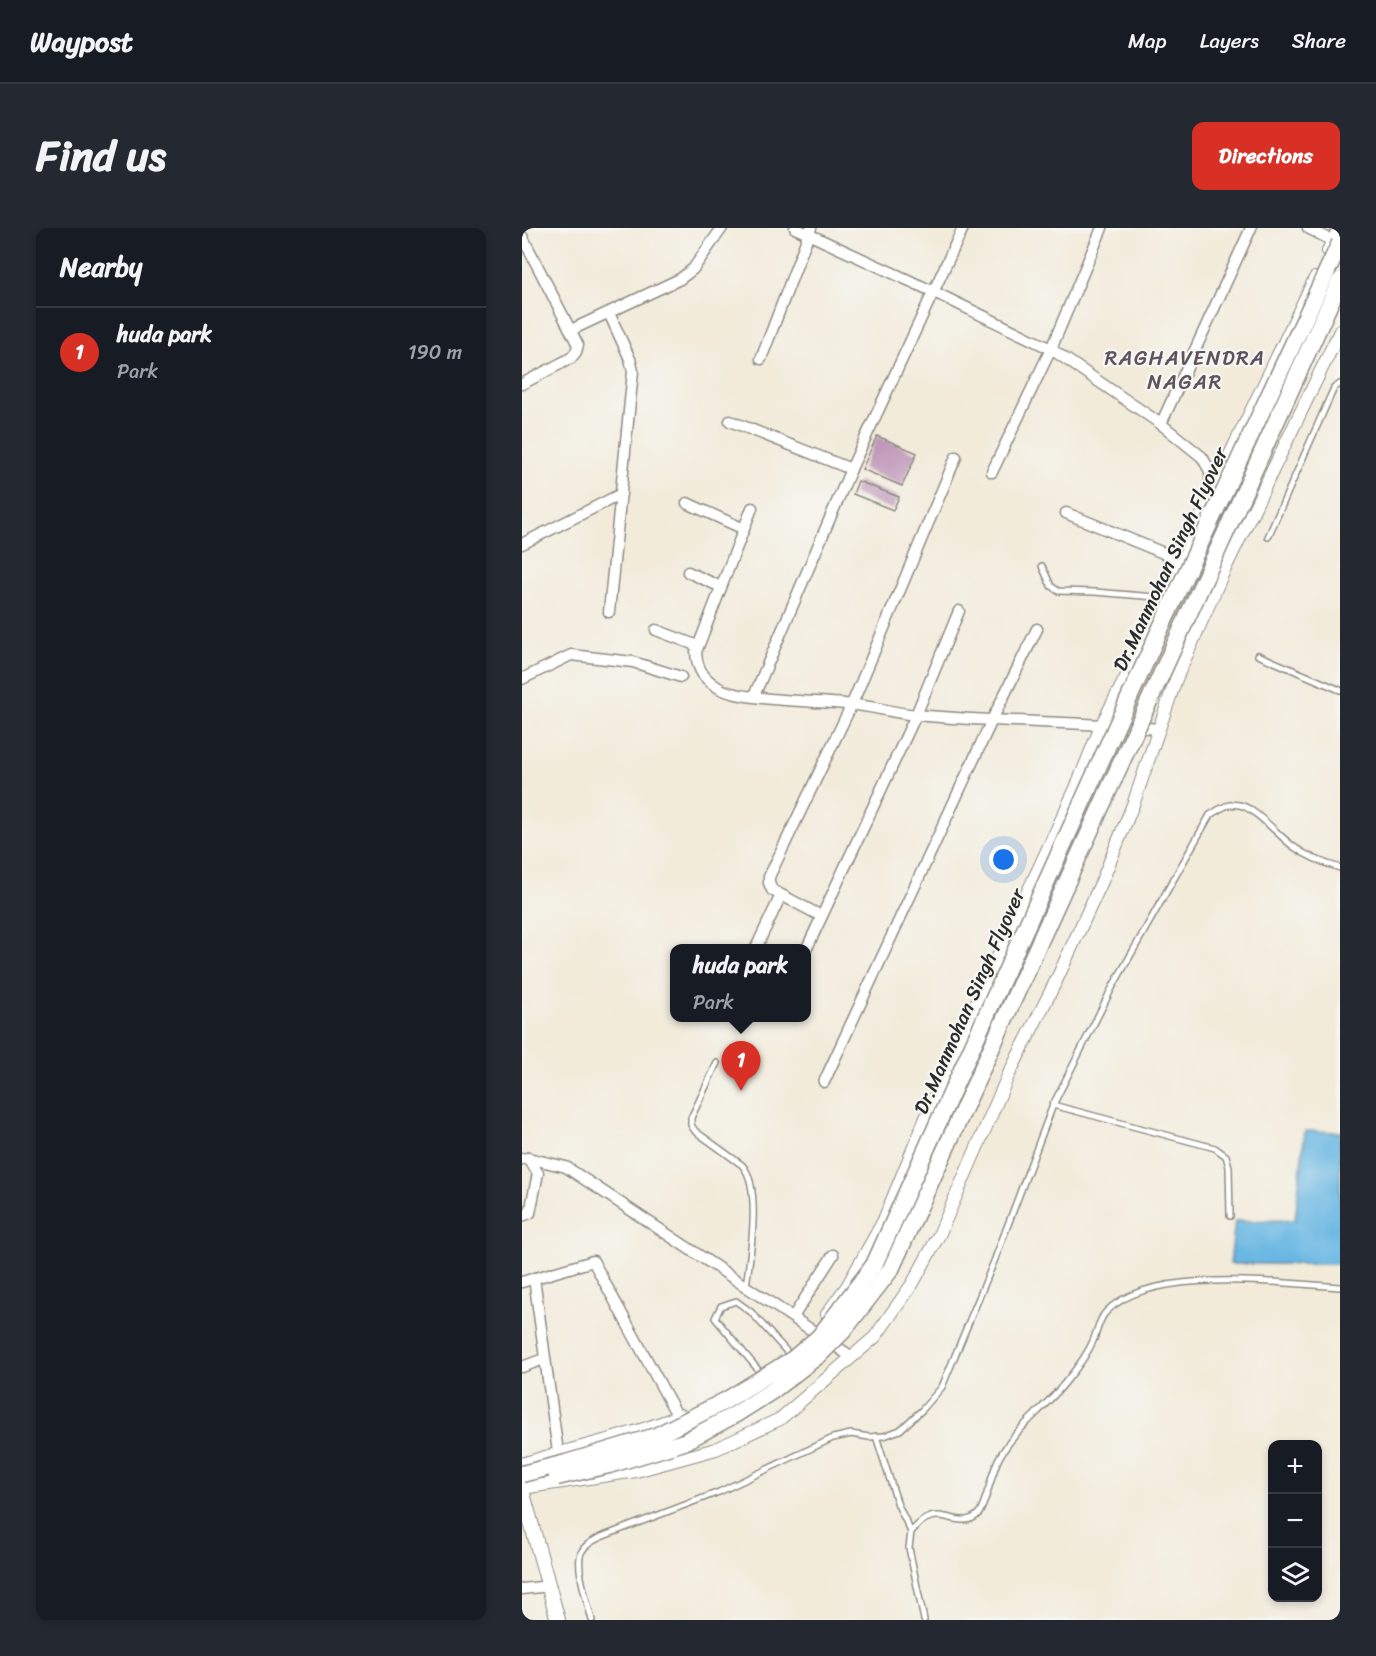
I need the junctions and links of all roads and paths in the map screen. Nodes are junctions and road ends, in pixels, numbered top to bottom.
1 (722, 228) edge
2 (795, 228) edge
3 (963, 228) edge
4 (1102, 228) edge
5 (1251, 228) edge
6 (1308, 228) edge
7 (810, 231) edge
8 (1338, 235) edge
9 (522, 236) edge
10 (1340, 281) edge
11 (934, 292) junction
12 (609, 313) junction
13 (1293, 323) junction
14 (571, 330) junction
15 (1337, 337) edge
16 (1051, 349) junction
17 (761, 359) dead end
18 (522, 384) edge
19 (1340, 384) edge
20 (730, 421) dead end
21 (1161, 423) junction
22 (956, 458) dead end
23 (851, 469) junction
24 (992, 472) dead end
25 (621, 494) junction
26 (1211, 494) junction
27 (687, 503) dead end
28 (752, 508) dead end
29 (1066, 513) dead end
30 (1253, 515) junction
31 (744, 529) junction
32 (1268, 537) dead end
33 (522, 544) edge
34 (1182, 563) junction
35 (1042, 567) dead end
36 (688, 572) dead end
37 (721, 587) junction
38 (1167, 598) junction
39 (959, 611) dead end
40 (609, 612) dead end
41 (1037, 629) dead end
42 (656, 630) dead end
43 (698, 646) junction
44 (1258, 656) dead end
45 (681, 677) dead end
46 (522, 679) edge
47 (1340, 690) edge
48 (754, 696) junction
49 (852, 704) junction
50 (916, 715) junction
51 (992, 720) junction
52 (1102, 724) junction
53 (1159, 729) junction
54 (1340, 868) edge
55 (781, 895) junction
56 (821, 916) junction
57 (758, 944) edge
58 (809, 944) edge
59 (717, 1063) dead end
60 (824, 1082) dead end
61 (1053, 1106) junction
62 (525, 1158) edge
63 (522, 1216) edge
64 (1230, 1216) dead end
65 (833, 1255) dead end
66 (534, 1278) junction
67 (522, 1282) edge
68 (746, 1286) junction
69 (1340, 1287) edge
70 (793, 1317) junction
71 (814, 1330) junction
72 (788, 1353) junction
73 (852, 1357) junction
74 (544, 1359) junction
75 (522, 1367) edge
76 (760, 1372) junction
77 (678, 1417) junction
78 (876, 1436) junction
79 (558, 1452) junction
80 (522, 1464) edge
81 (522, 1474) edge
82 (522, 1488) edge
83 (911, 1532) junction
84 (550, 1586) junction
85 (522, 1589) edge
86 (558, 1620) edge
87 (592, 1620) edge
88 (924, 1620) edge

1 - 12 street
2 - 7 street
3 - 11 street
4 - 16 street
5 - 21 street
6 - 8 street
7 - 11 street
7 - 17 street
8 - 13 street
8 - 81 highway, Dr.Manmohan Singh Flyover, bridge
9 - 14 street
10 - 82 highway, Dr.Manmohan Singh Flyover, bridge
11 - 16 street
11 - 23 street
12 - 14 street
12 - 25 street
13 - 15 street
13 - 26 street
14 - 18 street
15 - 30 street
16 - 21 street
16 - 24 street
19 - 32 lane
20 - 23 street
21 - 26 street
22 - 49 street
23 - 48 street
25 - 33 street
25 - 40 street
26 - 30 street
26 - 34 street
27 - 31 street
28 - 31 street
29 - 34 street
30 - 53 street
31 - 37 street
34 - 38 street
35 - 38 lane
36 - 37 street
37 - 43 street
38 - 52 street
39 - 50 street
41 - 51 street
42 - 43 street
43 - 48 street
44 - 47 lane
45 - 46 street
48 - 49 street
49 - 50 street
49 - 55 street
50 - 51 street
50 - 56 street
51 - 52 street
51 - 60 street
52 - 53 street
52 - 71 street
53 - 73 street
54 - 61 lane
55 - 56 street
55 - 57 street
56 - 58 street
59 - 68 lane
61 - 64 lane
61 - 78 lane
62 - 63 street
62 - 68 street
65 - 70 street
66 - 67 street
66 - 74 street
66 - 77 street
68 - 70 street
69 - 83 lane
70 - 71 street
71 - 72 street
71 - 73 street
72 - 76 street
72 - 76 lane
73 - 82 street
74 - 75 street
74 - 79 street
76 - 77 street
77 - 79 street
78 - 83 lane
78 - 87 lane
79 - 80 street
82 - 84 main road
83 - 88 lane
84 - 85 street
84 - 86 main road

